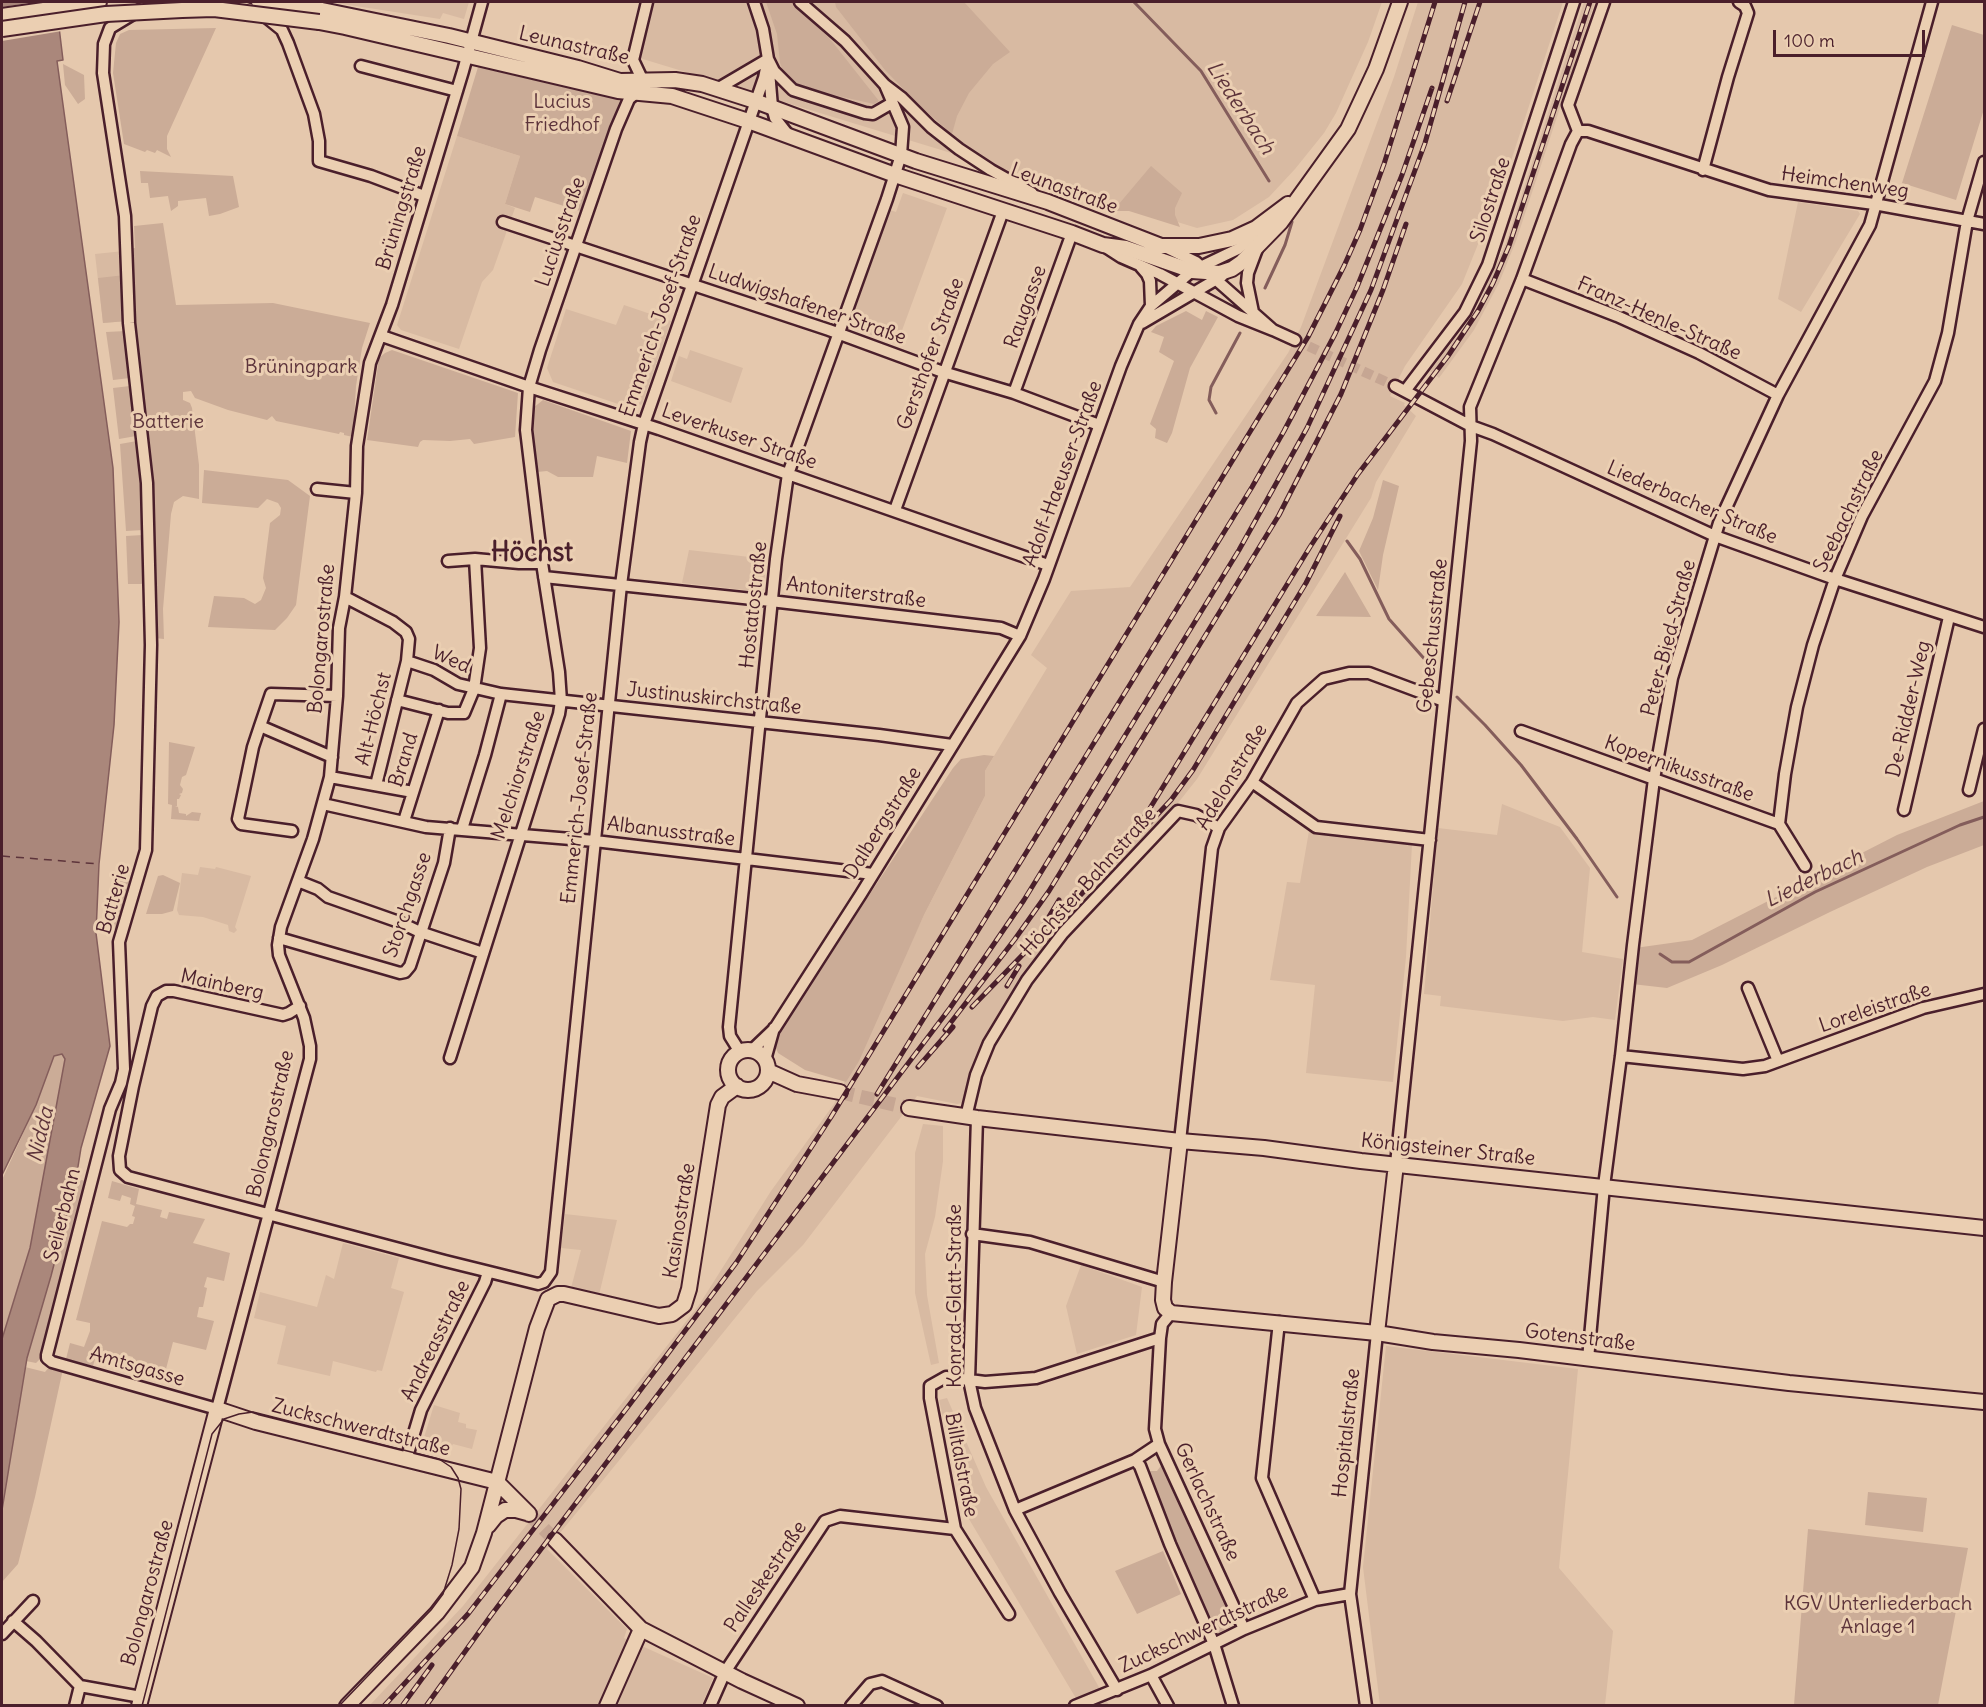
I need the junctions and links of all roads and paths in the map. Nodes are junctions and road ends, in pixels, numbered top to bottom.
1 (99, 2) edge
2 (195, 2) edge
3 (259, 2) edge
4 (482, 2) edge
5 (647, 2) edge
6 (754, 2) edge
7 (800, 2) edge
8 (1400, 2) edge
9 (1574, 2) edge
10 (1604, 2) edge
11 (1739, 2) edge
12 (1932, 2) edge
13 (2, 16) edge
14 (320, 16) junction
15 (2, 29) edge
16 (470, 41) junction
17 (467, 55) junction
18 (768, 59) junction
19 (361, 66) dead end
20 (642, 79) junction
21 (885, 86) junction
22 (717, 88) junction
23 (457, 91) junction
24 (636, 93) junction
25 (755, 101) junction
26 (892, 103) junction
27 (774, 112) junction
28 (748, 121) junction
29 (1578, 131) junction
30 (790, 137) junction
31 (901, 155) junction
32 (1984, 162) edge
33 (1703, 170) junction
34 (895, 175) junction
35 (1301, 192) junction
36 (424, 196) junction
37 (1048, 202) junction
38 (1874, 204) junction
39 (1003, 211) junction
40 (1276, 214) junction
41 (1967, 221) junction
42 (503, 222) dead end
43 (1984, 224) edge
44 (1072, 233) junction
45 (1103, 245) junction
46 (1161, 246) junction
47 (1259, 246) junction
48 (575, 247) junction
49 (1137, 264) junction
50 (1204, 272) junction
51 (1522, 279) junction
52 (692, 285) junction
53 (1186, 288) junction
54 (1151, 306) junction
55 (1253, 312) junction
56 (1139, 324) junction
57 (1273, 330) junction
58 (838, 333) junction
59 (382, 336) junction
60 (1295, 340) tunnel mouth
61 (944, 372) junction
62 (529, 387) junction
63 (1400, 388) joint
64 (1014, 393) junction
65 (1778, 395) junction
66 (644, 424) junction
67 (1099, 424) junction
68 (1471, 426) junction
69 (788, 474) junction
70 (317, 489) dead end
71 (356, 493) junction
72 (895, 510) junction
73 (1715, 536) junction
74 (474, 559) junction
75 (448, 561) dead end
76 (542, 563) junction
77 (1048, 565) junction
78 (544, 577) junction
79 (1835, 579) junction
80 (621, 585) junction
81 (345, 597) junction
82 (772, 601) junction
83 (1949, 617) junction
84 (1984, 627) edge
85 (1020, 636) junction
86 (407, 661) junction
87 (474, 689) junction
88 (501, 694) junction
89 (337, 696) junction
90 (397, 700) junction
91 (561, 701) junction
92 (1444, 701) junction
93 (609, 706) junction
94 (439, 710) junction
95 (761, 723) junction
96 (260, 726) junction
97 (1984, 729) edge
98 (1521, 731) dead end
99 (952, 745) junction
100 (332, 757) junction
101 (330, 777) junction
102 (1654, 779) junction
103 (1252, 782) junction
104 (376, 785) junction
105 (1969, 790) dead end
106 (413, 792) junction
107 (323, 804) junction
108 (1904, 810) dead end
109 (404, 821) junction
110 (1779, 824) junction
111 (450, 828) junction
112 (1219, 828) junction
113 (462, 829) junction
114 (292, 831) dead end
115 (519, 834) junction
116 (1430, 840) junction
117 (595, 841) junction
118 (745, 859) junction
119 (1805, 866) dead end
120 (873, 874) junction
121 (298, 881) junction
122 (420, 932) junction
123 (279, 938) junction
124 (483, 953) junction
125 (1748, 988) dead end
126 (1984, 994) edge
127 (300, 1006) junction
128 (775, 1028) junction
129 (746, 1051) junction
130 (1621, 1056) junction
131 (450, 1058) dead end
132 (1778, 1062) junction
133 (767, 1065) junction
134 (121, 1083) junction
135 (797, 1084) junction
136 (133, 1086) junction
137 (737, 1086) junction
138 (760, 1086) junction
139 (840, 1092) tunnel mouth
140 (909, 1108) tunnel mouth
141 (971, 1118) junction
142 (1180, 1141) junction
143 (1396, 1164) junction
144 (1604, 1186) junction
145 (270, 1214) junction
146 (1984, 1228) edge
147 (972, 1234) junction
148 (488, 1272) junction
149 (544, 1282) junction
150 (1164, 1282) junction
151 (552, 1296) junction
152 (1171, 1313) junction
153 (1279, 1323) junction
154 (1377, 1334) junction
155 (1160, 1338) junction
156 (47, 1358) joint
157 (1588, 1359) junction
158 (969, 1380) junction
159 (1984, 1402) edge
160 (217, 1408) junction
161 (1159, 1444) junction
162 (406, 1460) junction
163 (1135, 1460) junction
164 (497, 1482) junction
165 (1015, 1510) junction
166 (955, 1529) junction
167 (484, 1533) junction
168 (555, 1540) tunnel mouth
169 (1350, 1594) junction
170 (1315, 1600) junction
171 (33, 1601) dead end
172 (1009, 1614) dead end
173 (13, 1621) junction
174 (641, 1629) junction
175 (1244, 1629) junction
176 (2, 1634) edge
177 (1214, 1644) junction
178 (725, 1672) junction
179 (1151, 1675) junction
180 (80, 1686) junction
181 (1117, 1690) junction
182 (140, 1701) edge
183 (858, 1701) edge
184 (75, 1706) edge
185 (347, 1706) edge
186 (607, 1706) edge
187 (710, 1706) edge
188 (797, 1706) edge
189 (851, 1706) edge
190 (937, 1706) edge
191 (1075, 1706) edge
192 (1168, 1706) edge
193 (1233, 1706) edge
194 (1366, 1706) edge

1 - 13 main road
2 - 36 street, Batterie
2 - 134 street, Batterie
3 - 14 main road
4 - 16 street, Brüningstraße
5 - 20 street
6 - 18 street
7 - 21 street
8 - 35 main road
9 - 63 street, Silostraße
10 - 29 street
11 - 33 street
12 - 38 street, Peter-Bied-Straße
14 - 15 main road, bridge
14 - 16 main road, Leunastraße
14 - 17 main road, Leunastraße
16 - 17 street, Brüningstraße
16 - 20 main road, Leunastraße
17 - 23 street, Brüningstraße
17 - 24 main road, Leunastraße
18 - 22 street
18 - 25 street, Emmerich-Josef-Straße
18 - 26 street
18 - 27 street
19 - 23 street
20 - 22 main road, Leunastraße
21 - 26 street, Hostatostraße
21 - 37 street
22 - 25 main road, Leunastraße
23 - 36 street, Brüningstraße
24 - 28 main road, Leunastraße
24 - 48 street, Luciusstraße
25 - 27 main road, Leunastraße
25 - 28 street, Emmerich-Josef-Straße
26 - 31 street, Hostatostraße
27 - 28 street, Leunastraße
27 - 30 street
27 - 31 main road, Leunastraße
28 - 30 main road, Leunastraße
28 - 52 street, Emmerich-Josef-Straße
29 - 33 street, Heimchenweg
29 - 51 street, Gebeschusstraße
30 - 34 main road, Leunastraße
31 - 34 street, Hostatostraße
31 - 37 main road, Leunastraße
32 - 41 street, Seebachstraße
33 - 38 street, Heimchenweg
34 - 39 main road, Leunastraße
34 - 58 street, Hostatostraße
35 - 40 main road, Leunastraße
35 - 47 main road
36 - 59 street, Brüningstraße
37 - 46 main road, Leunastraße
38 - 41 street, Heimchenweg
38 - 65 street, Peter-Bied-Straße
39 - 44 main road, Leunastraße
39 - 61 street, Gersthofer Straße
40 - 46 main road, Leunastraße
40 - 50 street
41 - 43 street, Heimchenweg
41 - 79 street, Seebachstraße
42 - 48 street, Ludwigshafener Straße
44 - 45 main road, Leunastraße
44 - 64 street, Raugasse
45 - 49 street, Leunastraße
45 - 50 main road, Leunastraße
46 - 50 street
47 - 50 main road, Leunastraße
47 - 55 street
48 - 52 street, Ludwigshafener Straße
48 - 62 street, Luciusstraße
49 - 53 street, Leunastraße
49 - 54 street
50 - 53 street, Adolf-Haeuser-Straße
50 - 53 street
50 - 55 street
51 - 65 street, Franz-Henle-Straße
51 - 68 street, Gebeschusstraße
52 - 58 street, Ludwigshafener Straße
52 - 66 street, Emmerich-Josef-Straße
53 - 54 street, Adolf-Haeuser-Straße
53 - 56 street, Adolf-Haeuser-Straße
53 - 57 street, Leunastraße
54 - 56 street, Adolf-Haeuser-Straße
55 - 57 street
56 - 67 street, Adolf-Haeuser-Straße
57 - 60 street
58 - 61 street, Ludwigshafener Straße
58 - 69 street, Hostatostraße
59 - 62 street, Leverkuser Straße
59 - 71 street, Bolongarostraße
61 - 64 street, Ludwigshafener Straße
61 - 72 street, Gersthofer Straße
62 - 66 street, Leverkuser Straße
62 - 76 street, Melchiorstraße
63 - 68 street, Liederbacher Straße
64 - 67 street, Ludwigshafener Straße
65 - 73 street, Peter-Bied-Straße
66 - 69 street, Leverkuser Straße
66 - 80 street, Emmerich-Josef-Straße
67 - 77 street, Adolf-Haeuser-Straße
68 - 73 street, Liederbacher Straße
68 - 92 street, Gebeschusstraße
69 - 72 street, Leverkuser Straße
69 - 82 street, Hostatostraße
70 - 71 street
71 - 81 street, Bolongarostraße
72 - 77 street, Leverkuser Straße
73 - 79 street, Liederbacher Straße
73 - 102 street, Peter-Bied-Straße
74 - 75 street
74 - 76 street
74 - 87 street
76 - 78 street, Melchiorstraße
77 - 85 street, Adolf-Haeuser-Straße
78 - 80 street, Antoniterstraße
78 - 91 street, Melchiorstraße
79 - 83 street, Liederbacher Straße
79 - 110 street, Seebachstraße
80 - 82 street, Antoniterstraße
80 - 93 street, Emmerich-Josef-Straße
81 - 86 street, Wed
81 - 89 street, Bolongarostraße
82 - 85 street, Antoniterstraße
82 - 95 street, Hostatostraße
83 - 84 street, Liederbacher Straße
83 - 108 street, De-Ridder-Weg
85 - 99 street, Dalbergstraße
86 - 87 street, Wed
86 - 90 street, Alt-Höchst
87 - 88 street, Justinuskirchstraße
87 - 94 street
88 - 91 street, Justinuskirchstraße
88 - 113 street
89 - 96 street
89 - 100 street, Bolongarostraße
90 - 94 street
90 - 104 street, Alt-Höchst
91 - 93 street, Justinuskirchstraße
91 - 115 street, Melchiorstraße
92 - 103 street, Adelonstraße
92 - 116 street, Gebeschusstraße
93 - 95 street, Justinuskirchstraße
93 - 117 street, Emmerich-Josef-Straße
94 - 106 street, Brand
95 - 99 street, Justinuskirchstraße
95 - 118 street, Hostatostraße
96 - 100 street
96 - 114 street
97 - 105 street
98 - 102 street, Kopernikusstraße
99 - 120 street, Dalbergstraße
100 - 101 street, Bolongarostraße
101 - 104 street
101 - 107 street, Bolongarostraße
102 - 110 street, Kopernikusstraße
102 - 130 street, Peter-Bied-Straße
103 - 112 street, Adelonstraße
103 - 116 street
104 - 106 street
106 - 109 street, Brand
107 - 109 street, Albanusstraße
107 - 121 street, Bolongarostraße
109 - 111 street, Albanusstraße
110 - 119 street
111 - 113 street, Albanusstraße
111 - 122 street, Storchgasse
112 - 141 street, Höchster Bahnstraße
112 - 142 street, Adelonstraße
113 - 115 street, Albanusstraße
115 - 117 street, Albanusstraße
115 - 124 street, Melchiorstraße
116 - 143 street, Gebeschusstraße
117 - 118 street, Albanusstraße
117 - 149 street, Emmerich-Josef-Straße
118 - 120 street, Albanusstraße
118 - 129 street, Hostatostraße
120 - 128 street, Dalbergstraße
121 - 122 street
121 - 123 street, Bolongarostraße
122 - 123 street, Storchgasse
122 - 124 street
123 - 127 street, Bolongarostraße
124 - 131 street, Melchiorstraße
125 - 132 street
126 - 132 street, Loreleistraße
127 - 136 street, Mainberg
127 - 145 street, Bolongarostraße
128 - 129 street, Dalbergstraße
128 - 133 street, Dalbergstraße
129 - 133 main road
129 - 137 main road
130 - 132 street, Loreleistraße
130 - 144 street, Peter-Bied-Straße
133 - 135 main road
133 - 138 main road
134 - 136 street
134 - 156 street, Seilerbahn
135 - 138 main road
135 - 139 main road
136 - 145 street, Mainberg
137 - 138 main road
137 - 151 main road, Kasinostraße
140 - 141 main road, Königsteiner Straße
141 - 142 main road, Königsteiner Straße
141 - 147 street, Konrad-Glatt-Straße
142 - 143 main road, Königsteiner Straße
142 - 150 main road
143 - 144 main road, Königsteiner Straße
143 - 154 main road, Hospitalstraße
144 - 146 main road, Königsteiner Straße
144 - 157 street, Peter-Bied-Straße
145 - 148 street
145 - 160 street, Bolongarostraße
147 - 150 street
147 - 158 street, Konrad-Glatt-Straße
148 - 149 street
148 - 162 street, Andreasstraße
149 - 151 street
150 - 152 main road
151 - 164 main road
152 - 153 main road, Gotenstraße
152 - 155 street, Gerlachstraße
153 - 154 main road, Gotenstraße
153 - 170 street
154 - 157 main road, Gotenstraße
154 - 169 street, Hospitalstraße
155 - 158 street
155 - 161 street, Gerlachstraße
156 - 160 street, Amtsgasse
157 - 159 main road, Gotenstraße
158 - 165 street, Konrad-Glatt-Straße
158 - 166 street, Billtalstraße
160 - 162 main road, Zuckschwerdtstraße
160 - 182 main road, Bolongarostraße
161 - 163 street
161 - 175 street, Gerlachstraße
162 - 164 main road, Zuckschwerdtstraße
163 - 165 street
163 - 177 street
164 - 167 main road
164 - 167 main road
165 - 181 street, Konrad-Glatt-Straße
166 - 172 street, Billtalstraße
166 - 178 street, Palleskestraße
167 - 185 main road
168 - 174 main road
169 - 170 street, Zuckschwerdtstraße
169 - 194 street, Hospitalstraße
170 - 175 street, Zuckschwerdtstraße
171 - 173 street
173 - 176 street
173 - 180 street
174 - 178 main road
174 - 186 main road
175 - 177 street, Zuckschwerdtstraße
177 - 179 street, Zuckschwerdtstraße
177 - 193 street
178 - 187 street, Palleskestraße
178 - 188 main road
179 - 181 street, Zuckschwerdtstraße
179 - 192 street
180 - 182 street
180 - 184 street
181 - 191 street, Zuckschwerdtstraße
183 - 189 street
183 - 190 street

